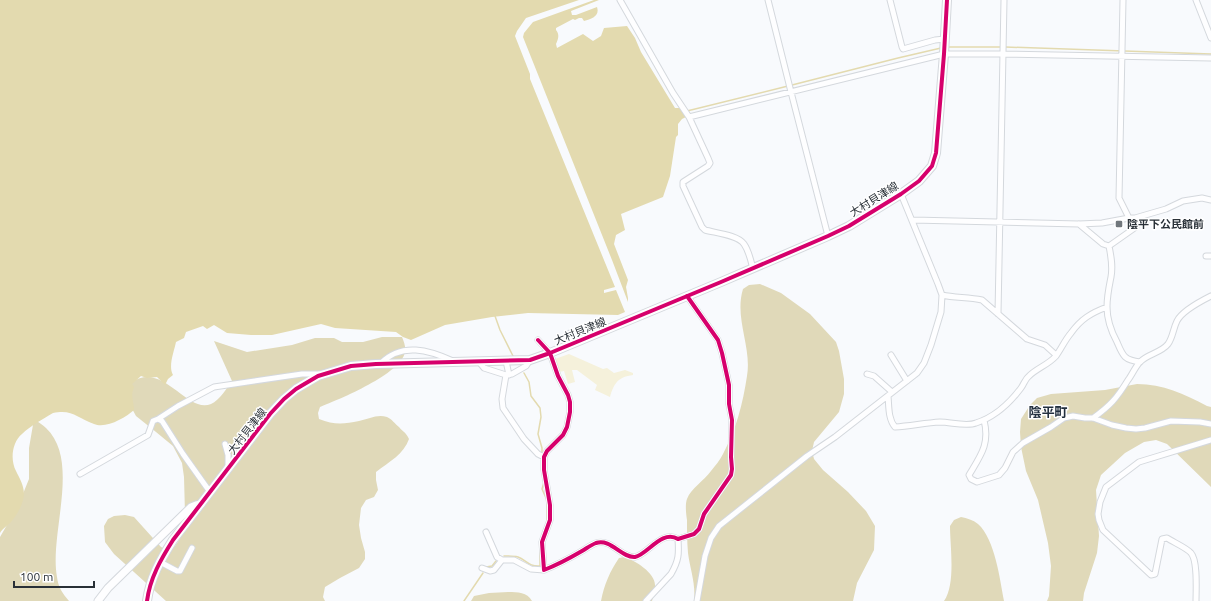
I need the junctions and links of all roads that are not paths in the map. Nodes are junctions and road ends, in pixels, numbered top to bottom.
1 (620, 0) edge
2 (768, 0) edge
3 (890, 0) edge
4 (947, 0) edge
5 (1004, 0) edge
6 (1123, 0) edge
7 (1196, 0) edge
8 (1211, 38) edge
9 (944, 47) junction
10 (1003, 53) junction
11 (1122, 53) junction
12 (1211, 58) edge
13 (791, 90) junction
14 (688, 117) junction
15 (901, 194) junction
16 (1211, 200) edge
17 (1132, 218) junction
18 (913, 220) junction
19 (1000, 223) junction
20 (1079, 224) junction
21 (828, 236) junction
22 (1109, 246) junction
23 (753, 269) junction
24 (687, 296) junction
25 (942, 296) junction
26 (1211, 296) edge
27 (1107, 307) junction
28 (998, 314) junction
29 (570, 333) dead end
30 (538, 340) dead end
31 (570, 345) junction
32 (550, 353) junction
33 (891, 355) dead end
34 (1056, 355) junction
35 (530, 360) junction
36 (506, 361) junction
37 (456, 362) junction
38 (479, 362) junction
39 (1140, 362) junction
40 (381, 364) junction
41 (322, 374) junction
42 (867, 374) dead end
43 (507, 375) junction
44 (907, 381) junction
45 (890, 394) junction
46 (1093, 418) junction
47 (158, 419) junction
48 (984, 420) junction
49 (1211, 424) edge
50 (1211, 440) edge
51 (225, 444) dead end
52 (541, 456) junction
53 (228, 470) junction
54 (80, 474) dead end
55 (210, 492) junction
56 (201, 504) junction
57 (486, 532) dead end
58 (678, 539) junction
59 (192, 548) dead end
60 (502, 560) junction
61 (160, 562) junction
62 (482, 568) dead end
63 (544, 570) junction
64 (98, 601) edge
65 (147, 601) edge
66 (646, 601) edge
67 (697, 601) edge
68 (1196, 601) edge

1 - 14 street
2 - 13 street
3 - 9 street
4 - 9 main road, 大村貝津線
5 - 10 street
6 - 11 street
7 - 8 street
9 - 10 street
9 - 13 street
9 - 15 main road, 大村貝津線
10 - 11 street
10 - 19 street
11 - 12 street
11 - 17 street
13 - 14 street
13 - 21 street
14 - 23 street
15 - 18 street
15 - 21 main road, 大村貝津線
16 - 17 street
17 - 20 street
17 - 22 street
18 - 19 street
18 - 25 street
19 - 20 street
19 - 28 street
20 - 22 street
21 - 23 main road, 大村貝津線
22 - 27 street
23 - 24 main road, 大村貝津線
24 - 31 main road, 大村貝津線
24 - 58 street
25 - 28 street
25 - 44 street
26 - 39 street
27 - 34 street
27 - 39 street
28 - 34 street
29 - 31 street
30 - 32 street
31 - 32 main road, 大村貝津線
32 - 35 main road, 大村貝津線
32 - 52 street
33 - 44 street
34 - 48 street
35 - 36 main road, 大村貝津線
35 - 43 street
36 - 38 main road, 大村貝津線
36 - 43 street
37 - 38 main road, 大村貝津線
37 - 40 main road, 大村貝津線
37 - 40 street
38 - 43 street
39 - 46 street
40 - 41 main road, 大村貝津線
41 - 47 street
41 - 53 main road, 大村貝津線
42 - 45 street
43 - 52 street
44 - 45 street
45 - 48 street
45 - 67 street
46 - 48 street
46 - 49 street
47 - 54 street
47 - 55 street
50 - 68 street
51 - 53 street
52 - 63 street
53 - 55 main road, 大村貝津線
55 - 56 main road, 大村貝津線
56 - 61 main road, 大村貝津線
56 - 64 street
57 - 60 street
58 - 63 street
58 - 66 street
59 - 61 street
60 - 62 street
60 - 63 street
61 - 65 main road, 大村貝津線

